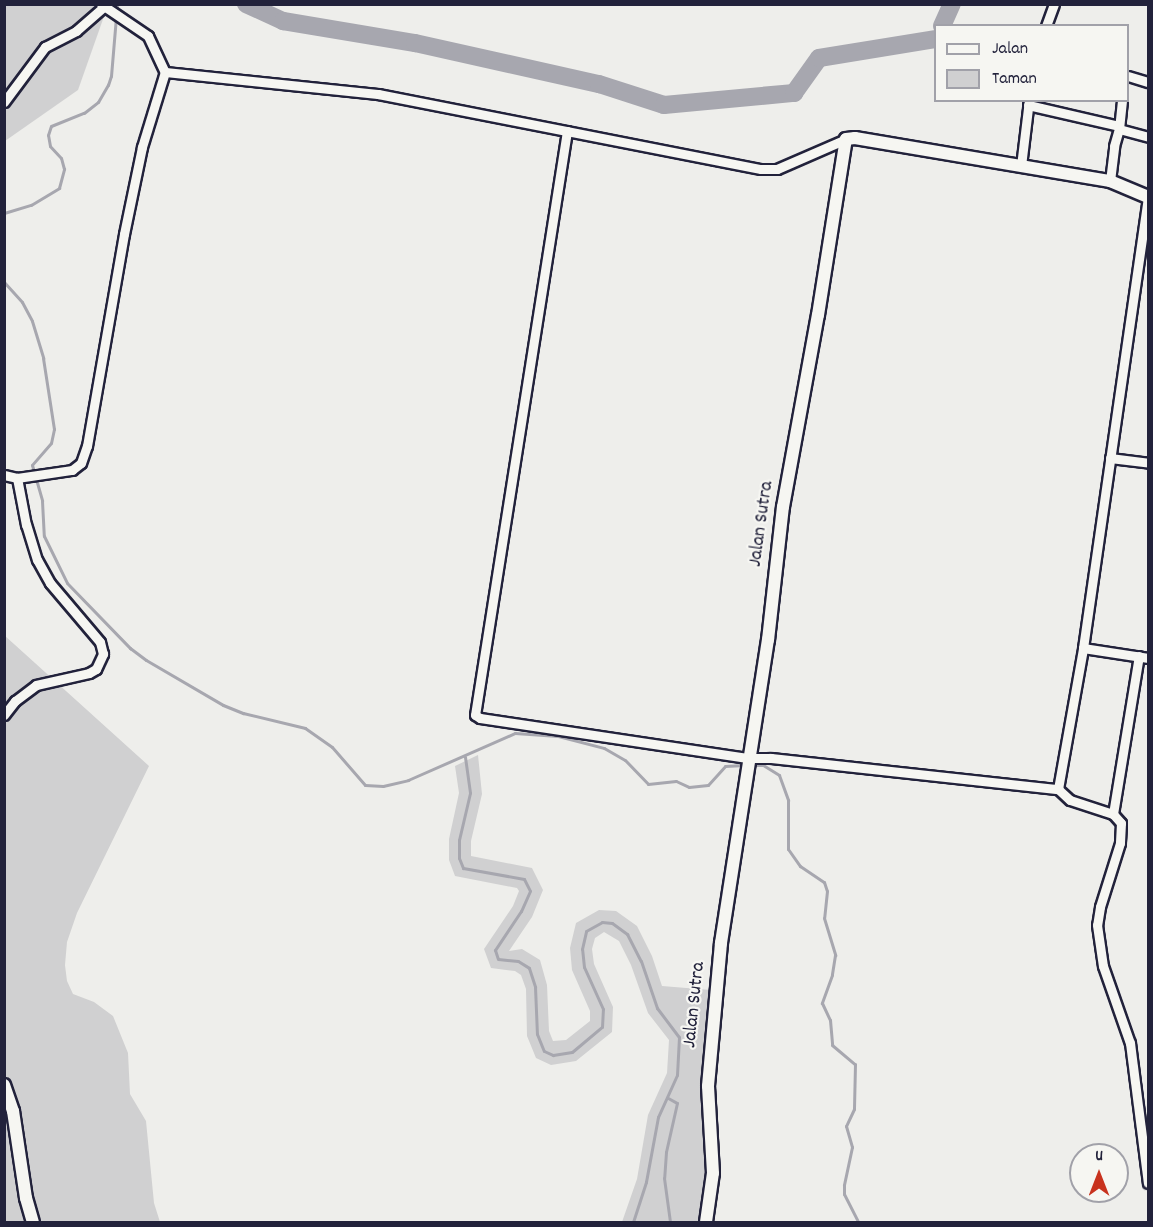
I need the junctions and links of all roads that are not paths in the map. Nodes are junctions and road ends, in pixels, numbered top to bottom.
1 (1054, 4) edge
2 (105, 8) edge
3 (1047, 24) edge
4 (165, 72) junction
5 (1129, 76) edge
6 (1149, 82) edge
7 (4, 102) edge
8 (1122, 102) edge
9 (1029, 103) edge
10 (1119, 128) junction
11 (567, 131) junction
12 (1149, 137) edge
13 (846, 139) junction
14 (1021, 166) junction
15 (1110, 181) junction
16 (1148, 197) edge
17 (1110, 458) junction
18 (1149, 463) edge
19 (4, 475) edge
20 (17, 478) junction
21 (1083, 648) junction
22 (1144, 657) edge
23 (4, 715) edge
24 (749, 763) junction
25 (1059, 789) junction
26 (1113, 814) junction
27 (4, 1085) edge
28 (1149, 1108) edge
29 (1139, 1116) junction
30 (1149, 1183) edge
31 (33, 1222) edge
32 (706, 1222) edge

1 - 3 street
2 - 4 street
2 - 7 street
4 - 11 street
4 - 20 street
5 - 6 street
8 - 10 street
9 - 10 street
9 - 14 street
10 - 12 street
10 - 15 street
11 - 13 street
11 - 24 street
13 - 14 street
13 - 24 street, Jalan Sutra
14 - 15 street
15 - 16 street
16 - 17 street
17 - 18 street
17 - 21 street
19 - 20 street
20 - 23 street
21 - 22 street
21 - 25 street
22 - 26 street
24 - 25 street
24 - 32 street, Jalan Sutra
25 - 26 street
26 - 29 street
27 - 31 street
28 - 29 street
29 - 30 street

